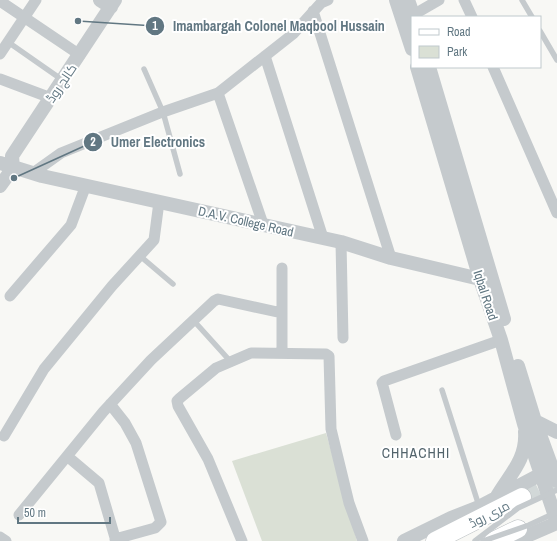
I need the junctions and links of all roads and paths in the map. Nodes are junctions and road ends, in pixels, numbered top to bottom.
1 (36, 0) edge
2 (328, 0) edge
3 (396, 0) edge
4 (408, 0) edge
5 (439, 0) edge
6 (464, 0) edge
7 (522, 0) edge
8 (0, 1) edge
9 (109, 2) edge
10 (314, 11) junction
11 (414, 16) edge
12 (472, 16) edge
13 (531, 16) edge
14 (24, 17) junction
15 (541, 33) edge
16 (8, 42) junction
17 (411, 47) edge
18 (0, 54) edge
19 (80, 55) junction
20 (265, 56) junction
21 (557, 60) edge
22 (144, 68) dead end
23 (417, 68) edge
24 (429, 68) edge
25 (494, 68) edge
26 (0, 79) edge
27 (63, 80) junction
28 (218, 93) junction
29 (51, 98) junction
30 (163, 112) junction
31 (5, 163) edge
32 (33, 173) junction
33 (180, 174) dead end
34 (86, 185) junction
35 (0, 186) edge
36 (159, 202) junction
37 (557, 213) edge
38 (263, 224) junction
39 (323, 238) junction
40 (341, 242) junction
41 (140, 256) junction
42 (391, 258) junction
43 (282, 268) dead end
44 (486, 278) junction
45 (172, 284) dead end
46 (10, 296) dead end
47 (282, 313) junction
48 (194, 321) junction
49 (344, 338) dead end
50 (501, 340) junction
51 (282, 353) junction
52 (231, 362) junction
53 (442, 390) dead end
54 (110, 404) junction
55 (530, 422) junction
56 (557, 432) edge
57 (396, 435) dead end
58 (1, 438) edge
59 (67, 456) junction
60 (552, 472) edge
61 (557, 490) edge
62 (522, 497) tunnel mouth
63 (496, 498) junction
64 (479, 507) junction
65 (557, 512) edge
66 (19, 515) dead end
67 (557, 522) edge
68 (526, 525) dead end
69 (0, 537) edge
70 (115, 540) edge
71 (6, 541) edge
72 (242, 541) edge
73 (363, 541) edge
74 (404, 541) edge
75 (436, 541) edge
76 (475, 541) edge
77 (483, 541) edge
78 (493, 541) edge
79 (515, 541) edge

1 - 14 street
2 - 10 street
3 - 17 street
4 - 11 street
5 - 11 street
6 - 12 street
7 - 13 lane
8 - 14 street
9 - 19 street, کالج روڈ
10 - 20 street
10 - 42 street
14 - 16 street
14 - 19 street
15 - 21 lane
16 - 18 street
16 - 27 lane
19 - 27 street, کالج روڈ
20 - 28 street
20 - 39 street
22 - 30 lane
23 - 44 street, Iqbal Road
24 - 44 street, Iqbal Road
25 - 37 street
26 - 29 street
27 - 29 street, کالج روڈ
28 - 30 street
28 - 38 street
29 - 31 street, کالج روڈ
30 - 32 street
30 - 33 lane
31 - 32 street, D.A.V. College Road
31 - 35 street, کالج روڈ
32 - 34 street, D.A.V. College Road
34 - 36 street, D.A.V. College Road
34 - 46 street
36 - 38 street, D.A.V. College Road
36 - 41 street
38 - 39 street, D.A.V. College Road
39 - 40 street, D.A.V. College Road
40 - 42 street, D.A.V. College Road
40 - 49 street
41 - 45 lane
41 - 58 street
42 - 44 street, D.A.V. College Road
43 - 47 street
44 - 50 street, Iqbal Road
44 - 55 street, Iqbal Road
47 - 48 street
47 - 51 street
48 - 52 lane
48 - 54 street
50 - 55 street, Iqbal Road
50 - 57 street
51 - 52 street
51 - 73 street
52 - 72 street
53 - 64 lane
54 - 59 street
54 - 70 street
55 - 56 street
55 - 60 street, Iqbal Road
55 - 63 street
59 - 66 street
59 - 70 street
60 - 63 street
60 - 67 street, Iqbal Road
61 - 76 lane, bridge
62 - 75 main road, مری روڈ
63 - 64 street
64 - 74 street
65 - 77 lane, bridge
67 - 79 street
68 - 78 main road, مری روڈ
69 - 71 street

